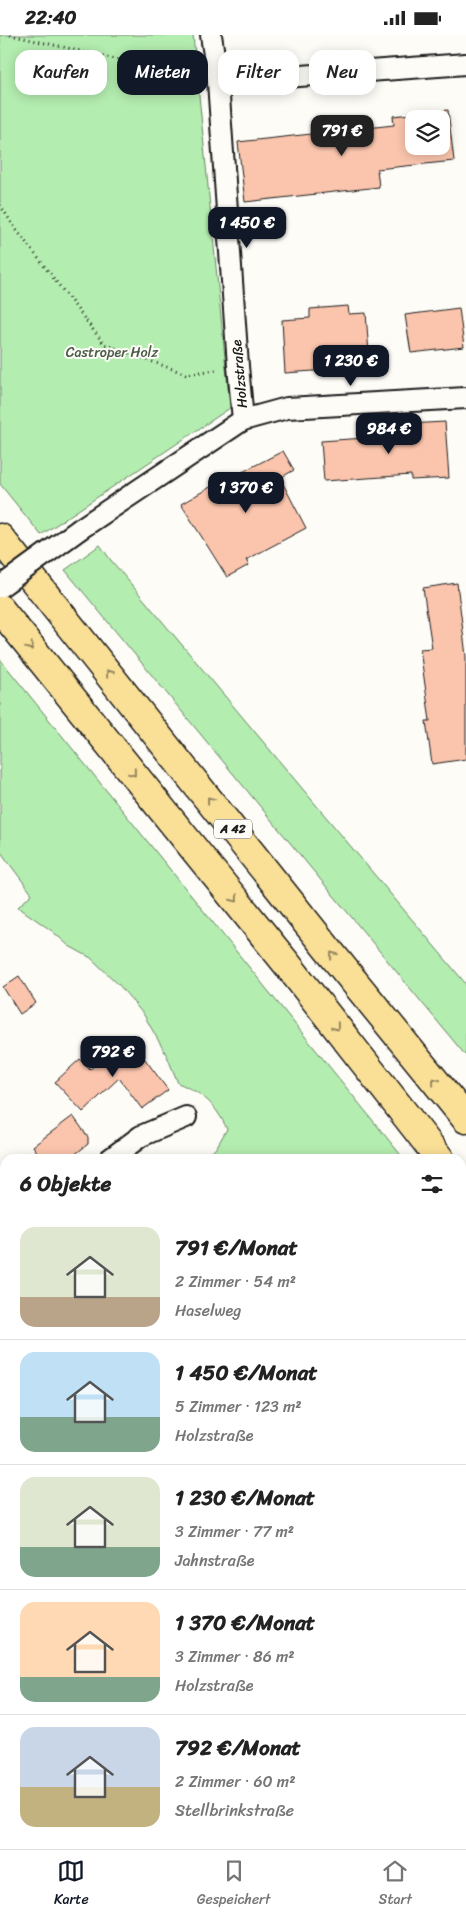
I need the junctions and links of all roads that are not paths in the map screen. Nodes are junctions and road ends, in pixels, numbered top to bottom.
1 (211, 35) edge
2 (466, 64) edge
3 (299, 76) edge
4 (218, 82) edge
5 (219, 95) edge
6 (466, 398) edge
7 (243, 420) junction
8 (0, 538) edge
9 (0, 587) edge
10 (0, 609) edge
11 (186, 1117) dead end
12 (466, 1119) edge
13 (117, 1154) edge
14 (436, 1154) edge

1 - 4 street, Holzstraße
2 - 3 street
5 - 7 street, Holzstraße
6 - 7 street
7 - 9 street, Holzstraße, bridge
12 -> 8 highway, A 42
10 -> 14 highway
11 - 13 street

